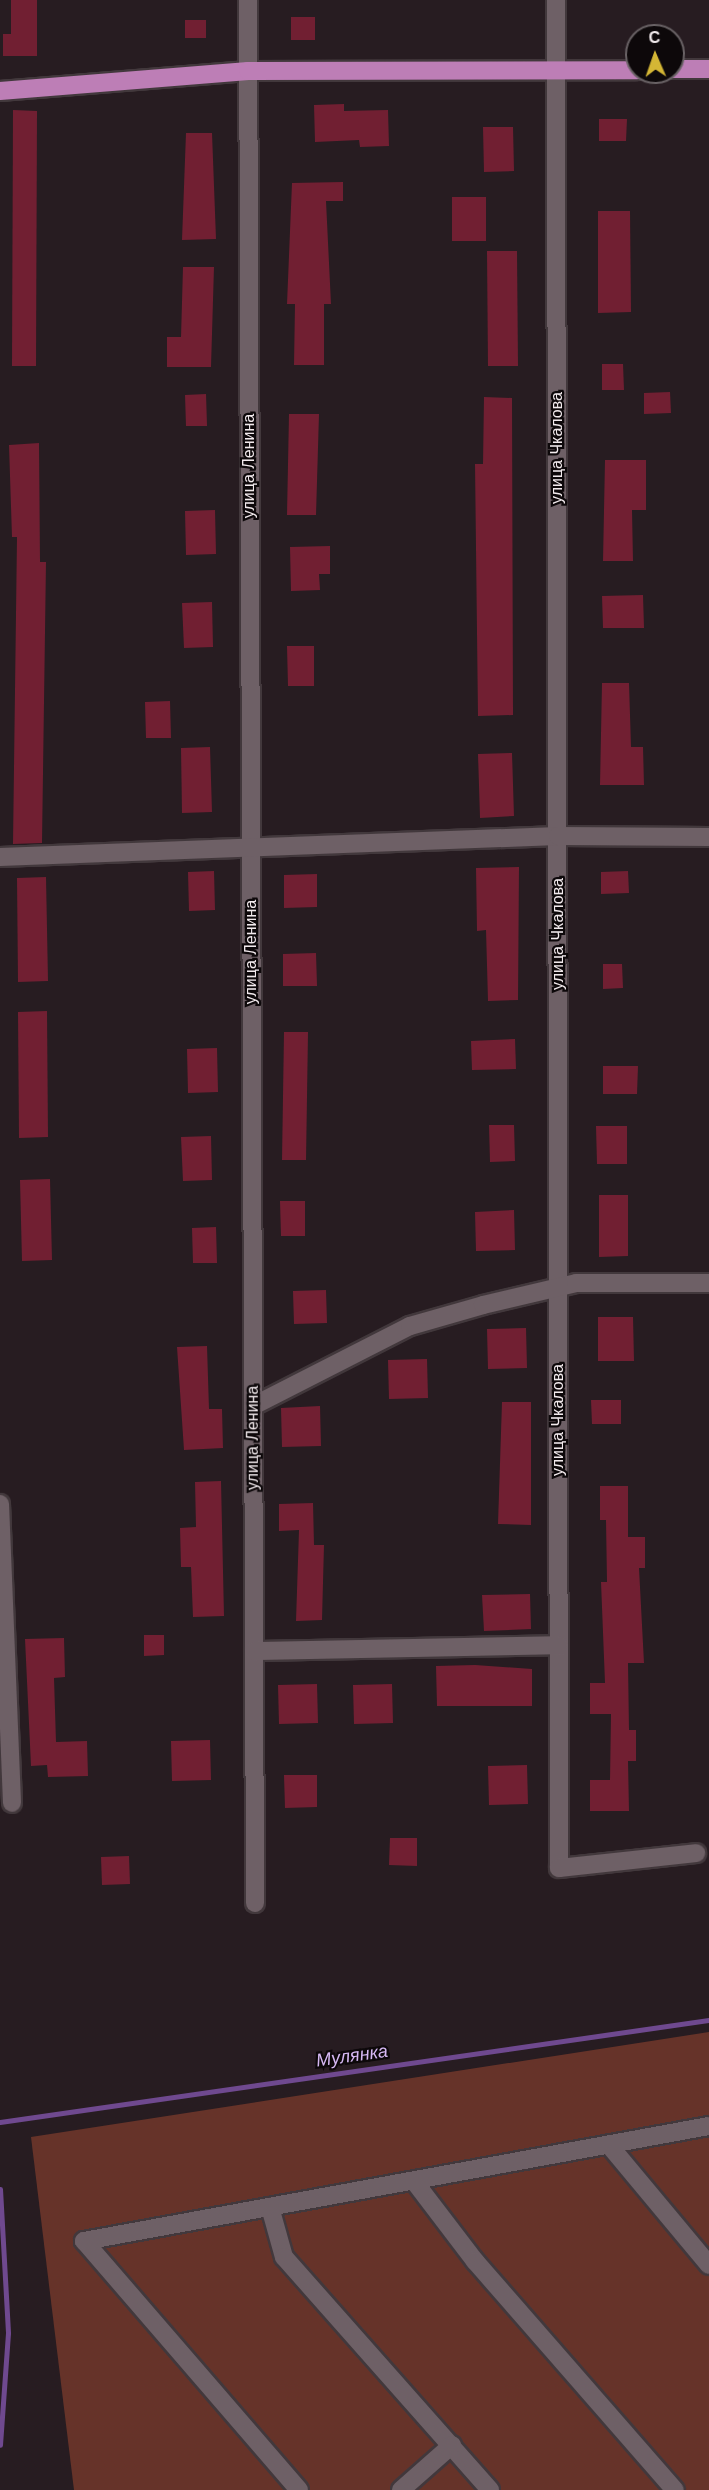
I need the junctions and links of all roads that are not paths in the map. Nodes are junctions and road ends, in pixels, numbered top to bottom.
1 (248, 0) edge
2 (556, 0) edge
3 (685, 69) edge
4 (709, 69) edge
5 (625, 70) edge
6 (248, 71) junction
7 (556, 71) junction
8 (0, 91) edge
9 (558, 836) junction
10 (709, 837) edge
11 (251, 850) junction
12 (0, 857) edge
13 (709, 1283) edge
14 (558, 1289) junction
15 (253, 1406) junction
16 (0, 1504) edge
17 (559, 1645) junction
18 (254, 1651) junction
19 (12, 1803) dead end
20 (696, 1853) dead end
21 (255, 1903) dead end
22 (709, 2126) edge
23 (609, 2145) junction
24 (414, 2181) junction
25 (270, 2207) junction
26 (709, 2265) edge
27 (452, 2445) junction
28 (299, 2490) edge
29 (401, 2490) edge
30 (490, 2490) edge
31 (675, 2490) edge

1 - 6 street, улица Ленина
2 - 7 street, улица Чкалова
3 - 4 main road
5 - 7 main road
6 - 7 main road
6 - 8 main road
6 - 11 street, улица Ленина
7 - 9 street, улица Чкалова
9 - 10 street
9 - 11 street
9 - 14 street, улица Чкалова
11 - 12 street
11 - 15 street, улица Ленина
13 - 14 street
14 - 15 street
14 - 17 street, улица Чкалова
15 - 18 street, улица Ленина
16 - 19 street
17 - 18 street
17 - 20 street, улица Чкалова
18 - 21 street, улица Ленина
22 - 23 street
23 - 24 street
23 - 26 street
24 - 25 street
24 - 31 street
25 - 27 street
25 - 28 street
27 - 29 street
27 - 30 street

